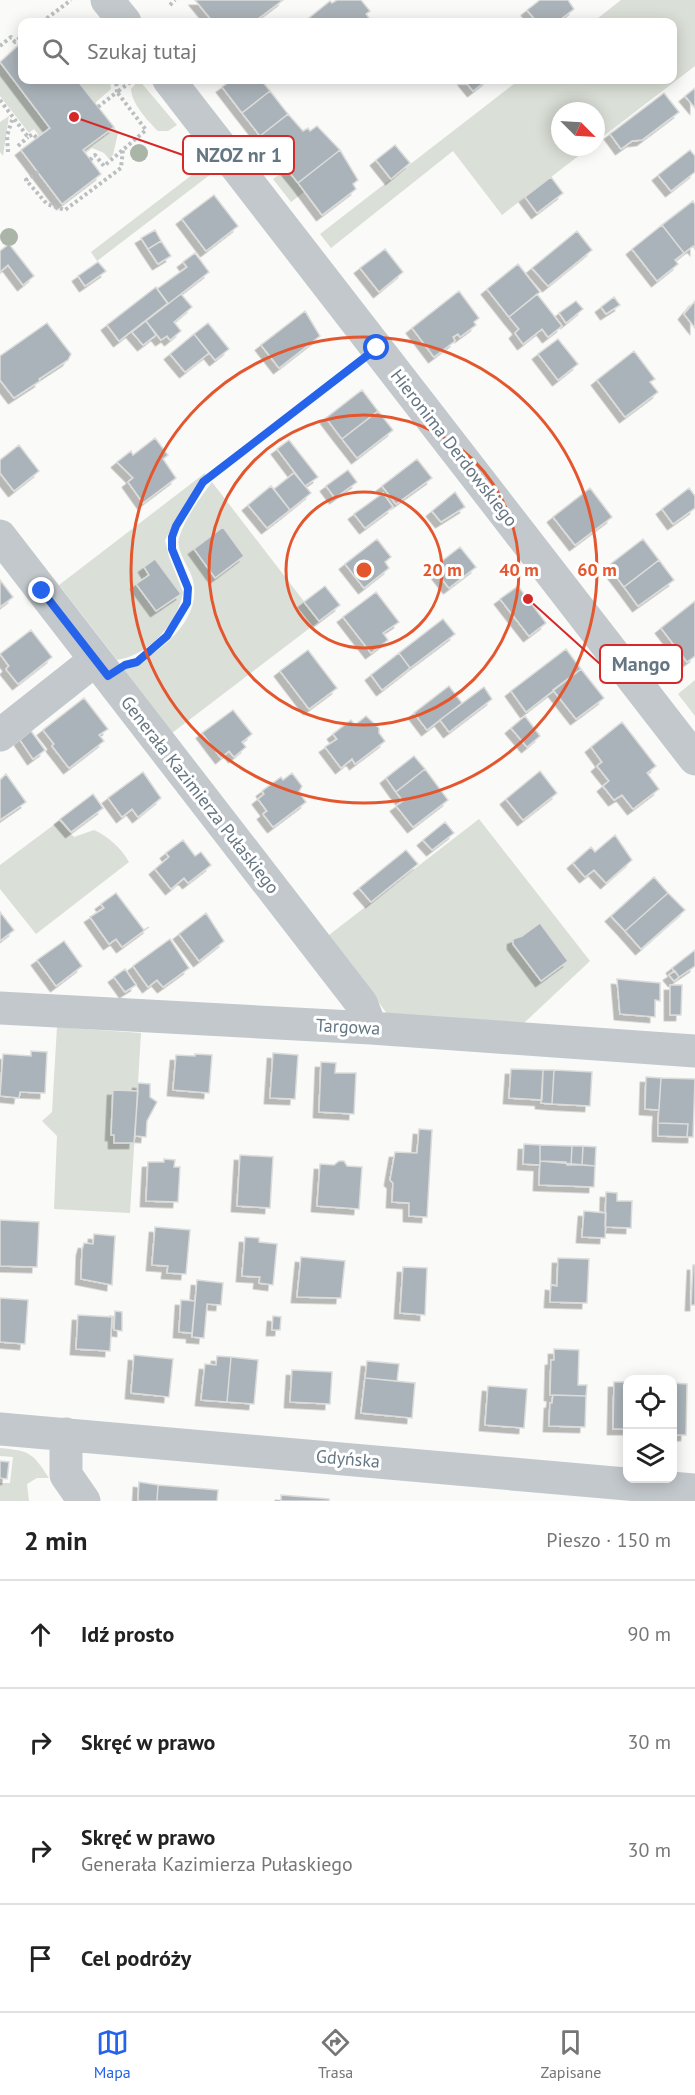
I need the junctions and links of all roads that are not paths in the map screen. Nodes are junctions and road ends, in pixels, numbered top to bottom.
1 (107, 0) edge
2 (122, 18) edge
3 (172, 84) edge
4 (0, 536) edge
5 (102, 668) junction
6 (0, 735) edge
7 (695, 759) edge
8 (0, 1008) edge
9 (371, 1028) junction
10 (695, 1051) edge
11 (0, 1429) edge
12 (66, 1434) junction
13 (683, 1493) edge
14 (84, 1501) edge

1 - 2 street
3 - 7 street, Hieronima Derdowskiego
4 - 5 street, Generała Kazimierza Pułaskiego
5 - 6 street
5 - 9 street, Generała Kazimierza Pułaskiego
8 - 9 street, Targowa
9 - 10 street, Targowa
11 - 12 street, Gdyńska
12 - 13 street, Gdyńska
12 - 14 street

